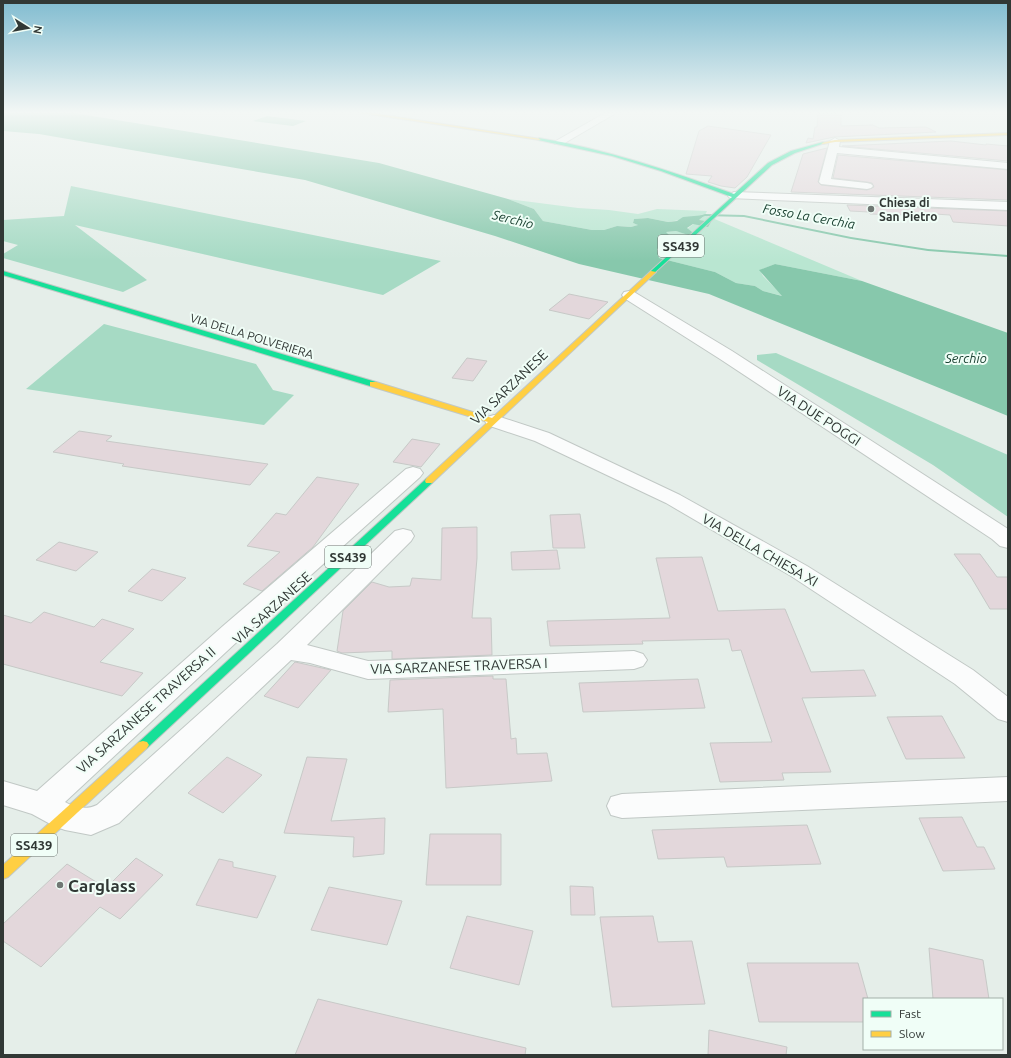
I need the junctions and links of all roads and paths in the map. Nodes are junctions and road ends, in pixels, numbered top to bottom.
1 (640, 162) edge
2 (774, 162) edge
3 (830, 162) edge
4 (978, 162) edge
5 (1008, 166) edge
6 (867, 186) dead end
7 (734, 196) junction
8 (1008, 206) edge
9 (3, 273) edge
10 (629, 295) junction
11 (494, 421) junction
12 (413, 473) dead end
13 (403, 536) dead end
14 (1008, 541) edge
15 (286, 650) junction
16 (634, 660) dead end
17 (1008, 712) edge
18 (1008, 789) edge
19 (3, 793) edge
20 (622, 806) dead end
21 (53, 811) junction
22 (3, 873) edge

1 - 7 main road
2 - 7 main road, SS439
3 - 6 street
4 - 5 street
7 - 8 street
7 - 10 main road, SS439
9 - 11 main road, VIA DELLA POLVERIERA
10 - 11 main road, VIA SARZANESE / SS439
10 - 14 street, VIA DUE POGGI
11 - 17 street, VIA DELLA CHIESA XI
11 - 21 main road, VIA SARZANESE / SS439
12 - 21 street, VIA SARZANESE TRAVERSA II
13 - 15 street
15 - 16 street, VIA SARZANESE TRAVERSA I
15 - 21 street
18 - 20 street
19 - 21 street
21 - 22 main road, VIA SARZANESE / SS439

